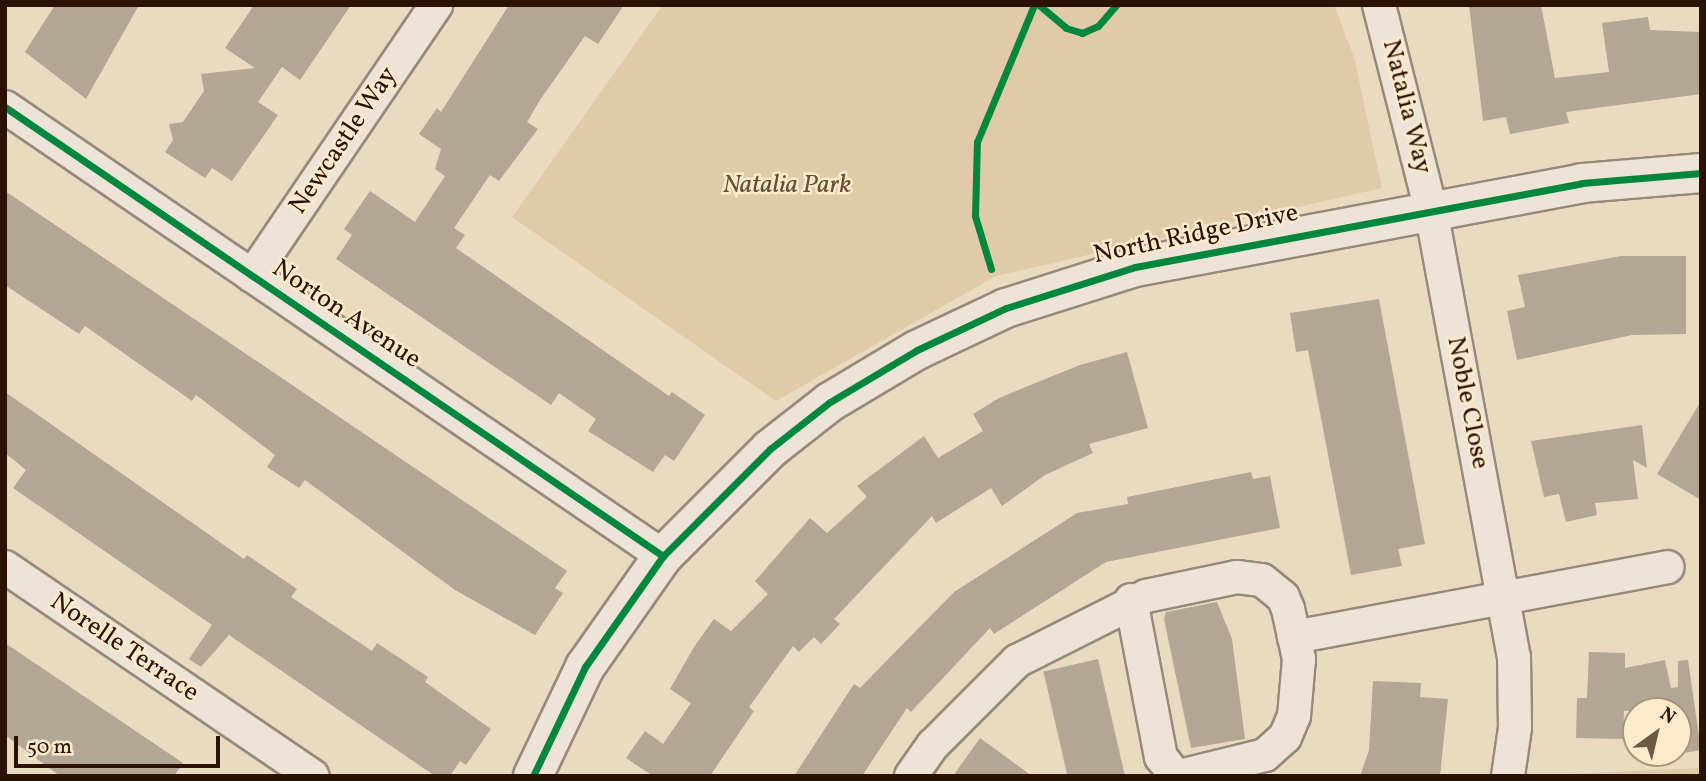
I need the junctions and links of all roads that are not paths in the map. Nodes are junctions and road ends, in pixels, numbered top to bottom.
1 (436, 5) edge
2 (1379, 5) edge
3 (5, 107) edge
4 (1701, 173) edge
5 (1431, 210) junction
6 (251, 276) junction
7 (663, 556) junction
8 (5, 567) edge
9 (1668, 568) dead end
10 (1503, 597) junction
11 (1131, 600) junction
12 (1294, 637) junction
13 (313, 776) edge
14 (533, 776) edge
15 (911, 776) edge
16 (1178, 776) edge
17 (1508, 776) edge

1 - 6 street, Newcastle Way
2 - 5 street, Natalia Way
3 - 6 street, Norton Avenue
4 - 5 street, North Ridge Drive
5 - 7 street, North Ridge Drive
5 - 10 street, Noble Close
6 - 7 street, Norton Avenue
7 - 14 street, North Ridge Drive
8 - 13 street, Norelle Terrace
9 - 10 street
10 - 12 street
10 - 17 street, Noble Close
11 - 12 street
11 - 15 street
11 - 16 street
12 - 16 street

